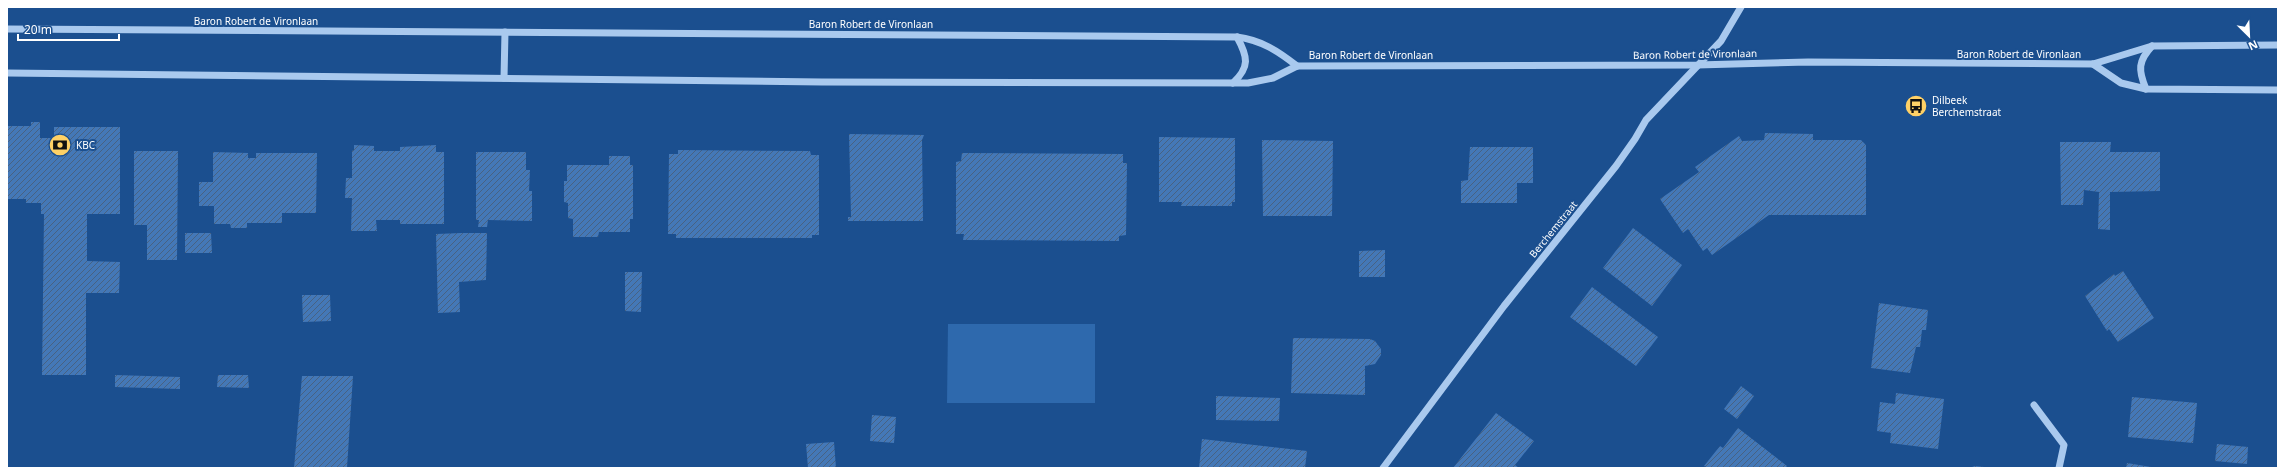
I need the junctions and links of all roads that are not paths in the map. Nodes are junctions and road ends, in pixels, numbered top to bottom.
1 (1741, 7) edge
2 (7, 29) edge
3 (505, 32) junction
4 (1237, 38) junction
5 (2278, 45) edge
6 (2152, 46) junction
7 (2093, 64) junction
8 (1697, 65) junction
9 (1297, 66) junction
10 (7, 73) edge
11 (504, 78) junction
12 (1233, 83) junction
13 (2146, 89) junction
14 (2278, 90) edge
15 (2034, 405) dead end
16 (1383, 468) edge
17 (2059, 468) edge

1 - 8 street, Berchemstraat
2 - 3 street, Baron Robert de Vironlaan
3 - 4 street, Baron Robert de Vironlaan
3 - 11 street
4 - 9 street, Baron Robert de Vironlaan
4 - 12 street
5 - 6 street, Baron Robert de Vironlaan
6 - 7 street, Baron Robert de Vironlaan
6 - 13 street
7 - 8 street, Baron Robert de Vironlaan
7 - 13 street, Baron Robert de Vironlaan
8 - 9 street, Baron Robert de Vironlaan
8 - 16 street, Berchemstraat
9 - 12 street, Baron Robert de Vironlaan
10 - 11 street, Baron Robert de Vironlaan
11 - 12 street, Baron Robert de Vironlaan
13 - 14 street, Baron Robert de Vironlaan
15 - 17 street

